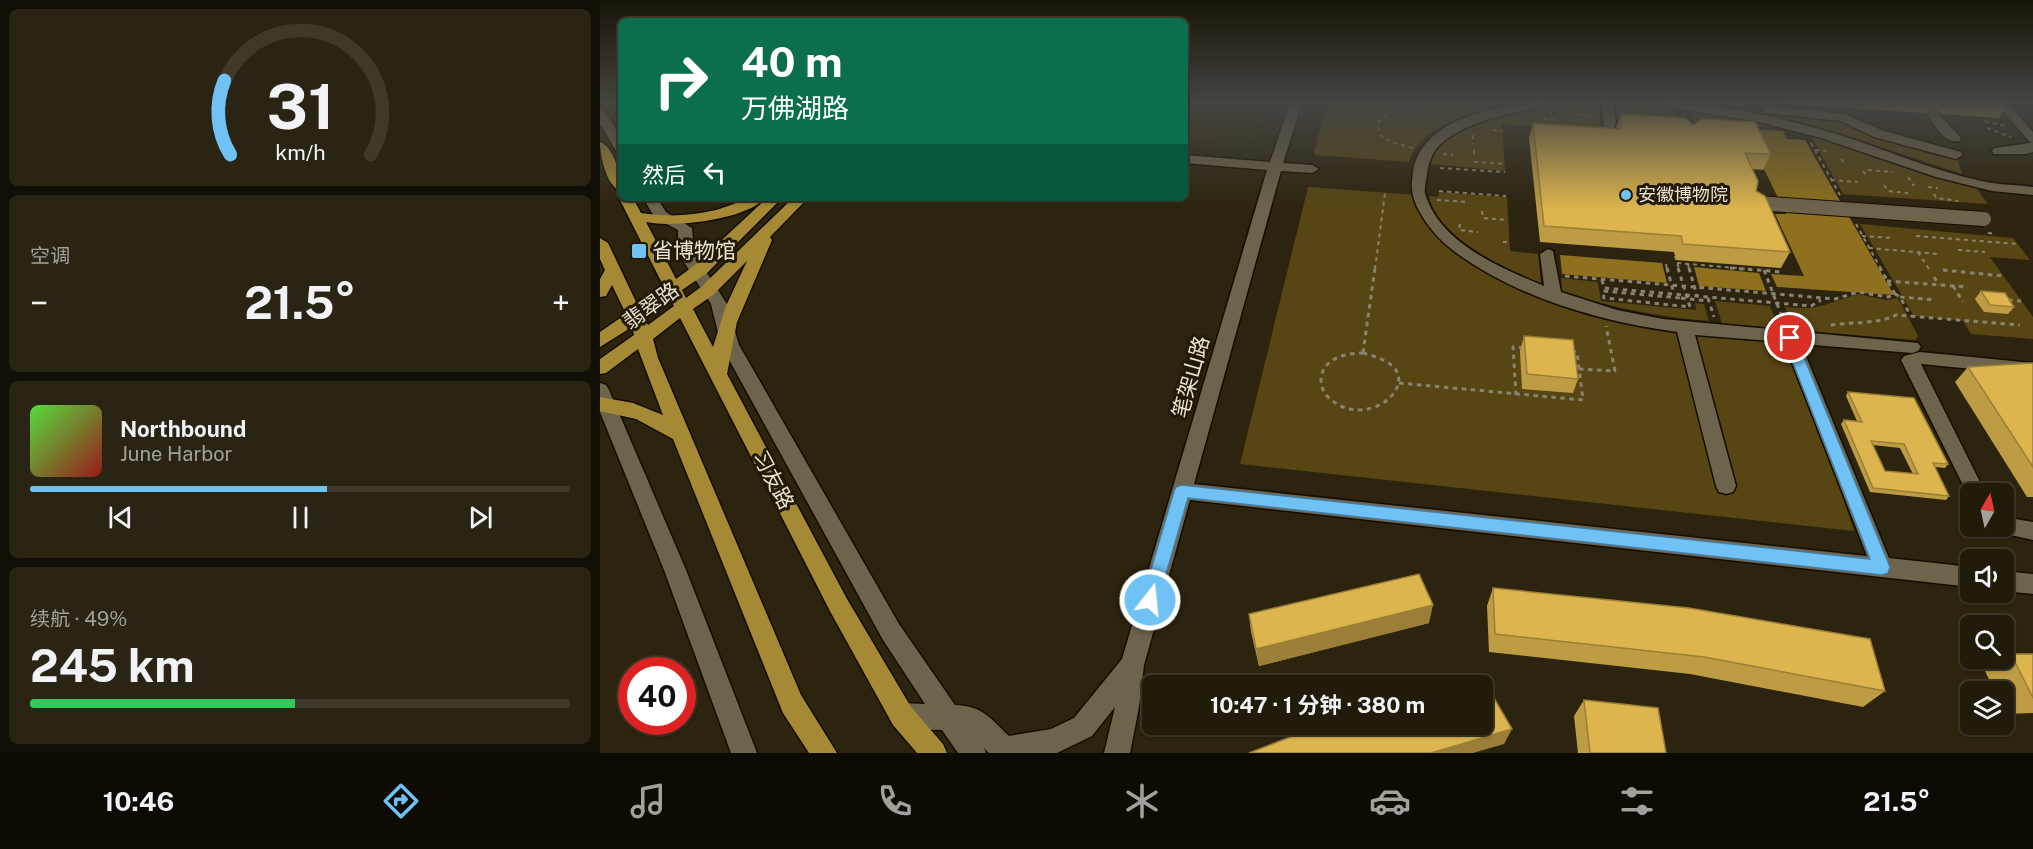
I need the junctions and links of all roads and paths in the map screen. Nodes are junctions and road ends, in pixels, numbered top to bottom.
1 (1284, 138) edge
2 (1383, 138) edge
3 (1443, 138) edge
4 (1473, 138) edge
5 (1833, 138) edge
6 (1894, 138) edge
7 (1808, 139) dead end
8 (1473, 144) dead end
9 (600, 146) edge
10 (2031, 148) edge
11 (1474, 150) dead end
12 (1815, 150) junction
13 (1426, 151) junction
14 (1836, 151) dead end
15 (1999, 151) dead end
16 (1956, 155) dead end
17 (1474, 156) dead end
18 (1188, 159) edge
19 (1841, 159) dead end
20 (1474, 162) dead end
21 (1844, 163) dead end
22 (1505, 164) dead end
23 (1275, 166) junction
24 (1440, 168) dead end
25 (1312, 169) dead end
26 (1863, 171) dead end
27 (1505, 172) dead end
28 (1906, 173) dead end
29 (1867, 177) dead end
30 (1831, 180) junction
31 (618, 182) edge
32 (1858, 182) dead end
33 (1884, 185) dead end
34 (1914, 186) dead end
35 (1438, 191) dead end
36 (2033, 191) edge
37 (1385, 193) dead end
38 (1908, 193) dead end
39 (1506, 196) dead end
40 (1841, 198) dead end
41 (628, 201) edge
42 (652, 201) edge
43 (750, 201) edge
44 (772, 201) edge
45 (798, 201) edge
46 (1419, 201) junction
47 (1468, 202) dead end
48 (1757, 203) edge
49 (1482, 211) dead end
50 (636, 216) junction
51 (1984, 219) dead end
52 (670, 220) junction
53 (1508, 220) dead end
54 (1855, 222) dead end
55 (1460, 224) dead end
56 (770, 229) junction
57 (1478, 232) dead end
58 (1862, 236) junction
59 (1916, 236) dead end
60 (1893, 238) dead end
61 (1503, 242) dead end
62 (600, 243) edge
63 (1509, 243) dead end
64 (2018, 244) dead end
65 (1869, 248) junction
66 (1958, 250) dead end
67 (1674, 252) edge
68 (1918, 252) junction
69 (1986, 252) dead end
70 (1548, 254) dead end
71 (1938, 254) dead end
72 (1677, 263) junction
73 (1666, 264) dead end
74 (1688, 264) junction
75 (1929, 269) dead end
76 (613, 270) junction
77 (1764, 270) junction
78 (1943, 270) dead end
79 (698, 272) junction
80 (1783, 272) dead end
81 (1551, 275) junction
82 (2003, 276) dead end
83 (1934, 277) dead end
84 (1602, 280) junction
85 (1887, 280) junction
86 (1638, 283) junction
87 (1939, 285) junction
88 (1672, 286) junction
89 (1953, 286) junction
90 (1968, 287) dead end
91 (1695, 288) junction
92 (673, 289) junction
93 (710, 289) junction
94 (1639, 291) junction
95 (1734, 291) junction
96 (600, 292) edge
97 (1674, 294) junction
98 (1773, 294) junction
99 (1895, 294) junction
100 (1553, 295) junction
101 (1697, 296) junction
102 (1900, 297) junction
103 (1823, 299) junction
104 (2001, 299) edge
105 (1737, 300) junction
106 (1936, 300) dead end
107 (1709, 301) dead end
108 (2021, 301) dead end
109 (1963, 302) dead end
110 (1776, 303) junction
111 (683, 309) junction
112 (1603, 311) junction
113 (635, 316) junction
114 (1911, 316) junction
115 (2020, 326) dead end
116 (1684, 327) junction
117 (726, 328) junction
118 (643, 337) junction
119 (1790, 338) junction
120 (1821, 340) junction
121 (600, 341) edge
122 (1912, 347) dead end
123 (1534, 348) edge
124 (1566, 351) edge
125 (1363, 353) junction
126 (600, 368) edge
127 (1579, 369) junction
128 (2033, 369) edge
129 (718, 376) junction
130 (1400, 383) junction
131 (1516, 395) junction
132 (602, 400) edge
133 (681, 435) junction
134 (1971, 483) edge
135 (1726, 486) dead end
136 (1182, 491) junction
137 (2014, 528) edge
138 (2033, 531) edge
139 (1882, 567) junction
140 (1960, 576) edge
141 (2014, 582) edge
142 (2033, 584) edge
143 (1132, 665) junction
144 (902, 716) junction
145 (947, 717) junction
146 (744, 753) edge
147 (824, 753) edge
148 (934, 753) edge
149 (973, 753) edge
150 (1117, 753) edge

1 - 23 street, 笔架山路
2 - 13 path
3 - 13 street
4 - 8 path
5 - 36 street
6 - 16 street
7 - 12 path
9 - 31 main road
10 - 15 street
11 - 17 path
12 - 14 path
12 - 30 path
13 - 46 street
18 - 23 street
19 - 21 path
20 - 22 path
23 - 25 street
23 - 136 street, 笔架山路
24 - 27 path
26 - 29 path
28 - 34 path
30 - 32 path
30 - 40 path
33 - 38 path
35 - 39 path
37 - 125 path
41 - 50 main road, 习友路
42 - 52 street
43 - 52 main road
44 - 79 main road, 翡翠路
45 - 56 main road, 翡翠路
46 - 47 path
46 - 100 street
48 - 51 street, bridge
49 - 53 path
50 - 52 main road
50 - 92 main road, 习友路
52 - 79 street
54 - 58 path
55 - 57 path
56 - 93 main road, 翡翠路
56 - 117 main road
58 - 60 path
58 - 65 path
59 - 64 path
61 - 63 path
62 - 76 main road
65 - 68 path
65 - 85 path
66 - 69 path
67 - 72 path, bridge
68 - 71 path
68 - 75 path
70 - 81 street
72 - 74 path
72 - 107 path, bridge
73 - 88 path
74 - 77 path
74 - 91 path
76 - 96 main road
76 - 113 main road
77 - 80 path
77 - 98 path
78 - 82 path
79 - 92 main road, 翡翠路
79 - 93 street
81 - 84 path
81 - 100 street
83 - 87 path
84 - 86 path
84 - 94 path
85 - 87 path
85 - 99 path
86 - 88 path
86 - 94 path
87 - 89 path
88 - 91 path
88 - 97 path
89 - 90 path
89 - 109 path
91 - 95 path
91 - 101 path
92 - 111 main road, 习友路
92 - 113 main road, 翡翠路
93 - 111 main road, 翡翠路
93 - 117 street
94 - 97 path
95 - 98 path
95 - 105 path
97 - 101 path
98 - 103 path
98 - 110 path
99 - 102 path
99 - 103 path
100 - 112 street
101 - 105 path
102 - 106 path
102 - 114 path
103 - 110 path
104 - 108 path
105 - 110 path
110 - 119 path
111 - 118 main road, 翡翠路
111 - 129 main road, 习友路
112 - 116 street
112 - 127 path
113 - 118 main road
113 - 121 main road, 翡翠路
114 - 115 path
114 - 120 path
116 - 119 street
116 - 135 street
117 - 129 main road
117 - 145 street
118 - 126 main road, 翡翠路
118 - 133 main road
119 - 120 street
119 - 139 street
120 - 122 street
123 - 131 path
124 - 127 path
125 - 130 path
125 - 130 path
127 - 131 path
128 - 134 street
129 - 144 main road, 习友路
130 - 131 path
132 - 133 main road
132 - 146 street
133 - 147 main road
136 - 139 street
136 - 143 street, 笔架山路
137 - 138 street
139 - 140 street
141 - 142 street
143 - 145 street
143 - 150 street
144 - 145 street
144 - 148 main road, 习友路
145 - 149 street

